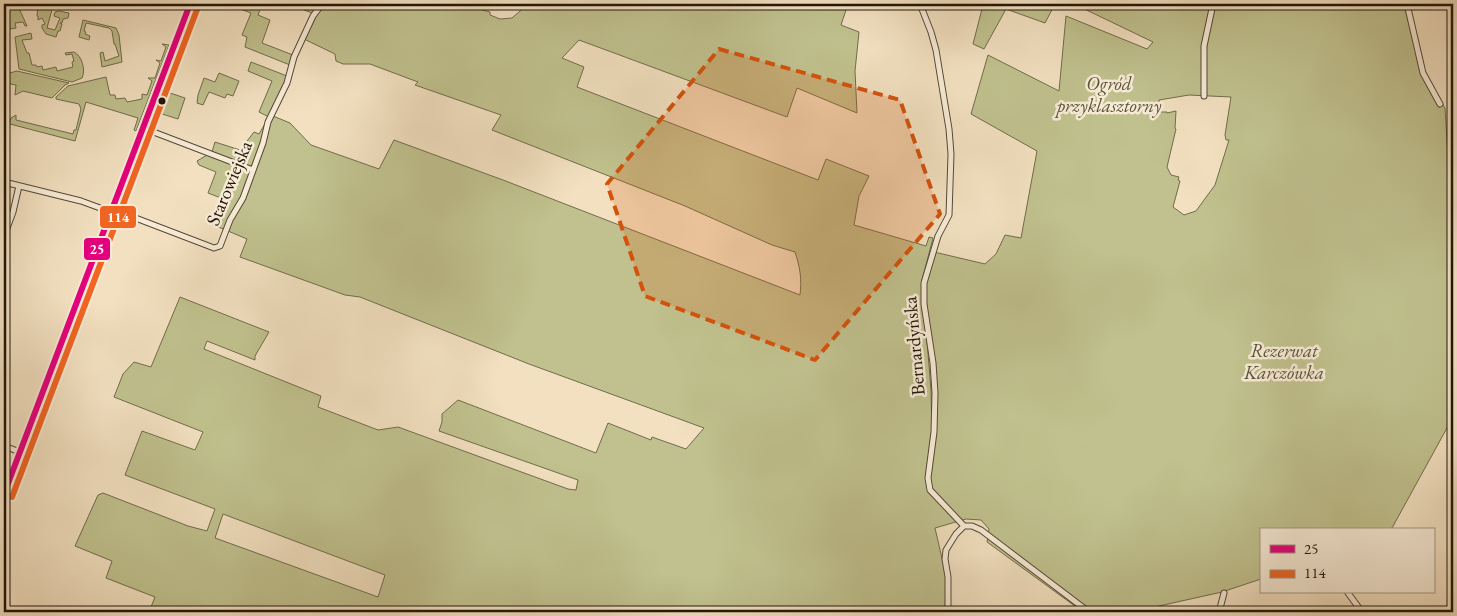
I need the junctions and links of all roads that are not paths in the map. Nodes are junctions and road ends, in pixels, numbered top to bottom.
1 (190, 4) edge
2 (322, 4) edge
3 (920, 4) edge
4 (1213, 4) edge
5 (1407, 4) edge
6 (1204, 96) dead end
7 (1440, 104) dead end
8 (143, 128) junction
9 (253, 170) junction
10 (4, 182) edge
11 (19, 186) junction
12 (113, 210) junction
13 (4, 236) edge
14 (4, 446) edge
15 (20, 452) junction
16 (4, 494) edge
17 (964, 526) junction
18 (1224, 593) dead end
19 (1349, 594) edge
20 (1453, 604) edge
21 (948, 612) edge
22 (1089, 612) edge
23 (1219, 612) edge
24 (1362, 612) edge
25 (1445, 612) edge

1 - 8 street
2 - 9 street, Starowiejska
3 - 17 street, Bernardyńska
4 - 6 street
5 - 7 street
8 - 9 street
8 - 12 street
9 - 12 street, Starowiejska
10 - 11 street, Starowiejska
11 - 12 street, Starowiejska
11 - 13 street
12 - 15 street
14 - 15 street
15 - 16 street
17 - 21 street
17 - 22 street, Bernardyńska
18 - 23 street
19 - 24 street
20 - 25 street

